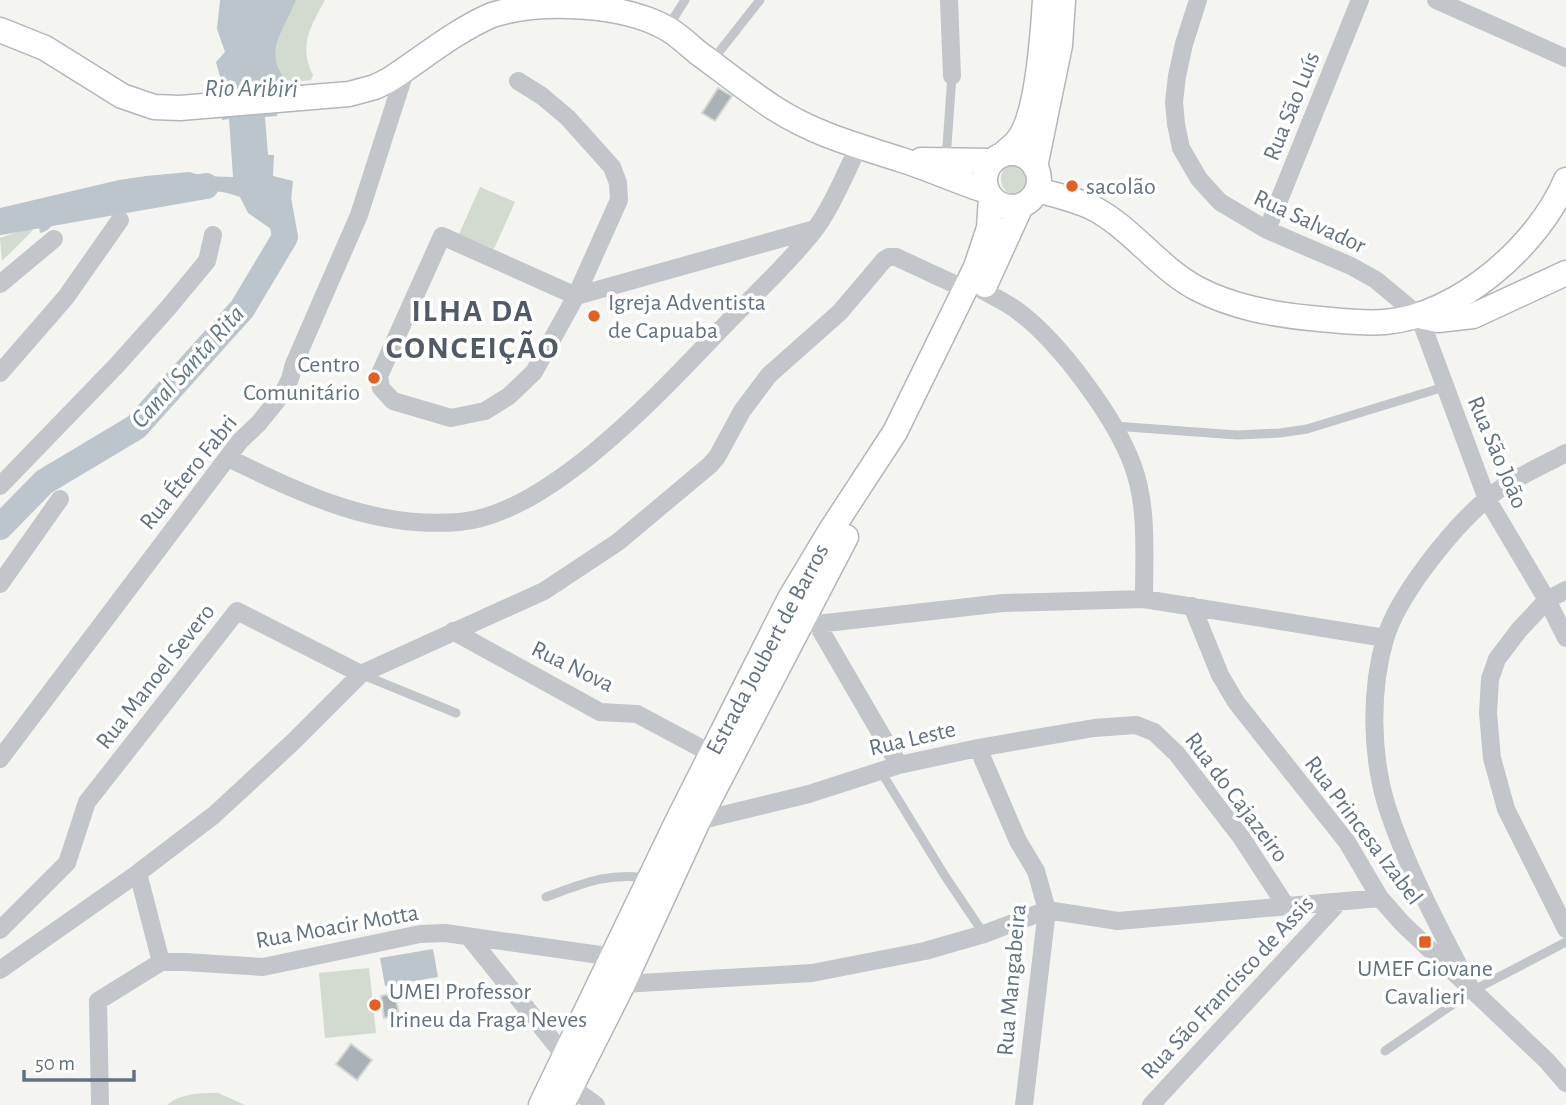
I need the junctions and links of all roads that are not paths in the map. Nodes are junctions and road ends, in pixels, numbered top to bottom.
1 (685, 0) edge
2 (760, 0) edge
3 (949, 0) edge
4 (1045, 0) edge
5 (1063, 0) edge
6 (1198, 0) edge
7 (1436, 0) edge
8 (1355, 2) edge
9 (667, 29) junction
10 (0, 30) edge
11 (1566, 58) edge
12 (711, 62) junction
13 (405, 69) junction
14 (952, 76) joint
15 (518, 81) dead end
16 (858, 148) junction
17 (998, 158) junction
18 (903, 160) junction
19 (946, 161) junction
20 (1566, 180) edge
21 (1031, 188) junction
22 (989, 194) junction
23 (120, 220) dead end
24 (815, 229) junction
25 (1267, 230) junction
26 (214, 235) dead end
27 (54, 239) dead end
28 (1566, 273) edge
29 (0, 284) edge
30 (973, 290) junction
31 (576, 296) junction
32 (1419, 316) junction
33 (0, 373) edge
34 (1444, 387) junction
35 (1114, 426) junction
36 (1566, 453) edge
37 (228, 457) junction
38 (0, 486) edge
39 (60, 499) dead end
40 (1487, 499) junction
41 (0, 584) edge
42 (1566, 590) edge
43 (1143, 599) junction
44 (1546, 600) junction
45 (1192, 606) junction
46 (808, 623) junction
47 (453, 631) junction
48 (1385, 638) junction
49 (1566, 638) edge
50 (361, 674) junction
51 (456, 713) dead end
52 (1141, 727) joint
53 (978, 748) junction
54 (712, 754) junction
55 (0, 759) edge
56 (900, 765) junction
57 (880, 770) junction
58 (698, 821) junction
59 (138, 873) junction
60 (650, 878) junction
61 (546, 897) dead end
62 (1380, 898) junction
63 (1339, 902) junction
64 (1286, 906) junction
65 (1047, 910) junction
66 (1566, 929) edge
67 (0, 930) edge
68 (984, 934) junction
69 (469, 937) junction
70 (1566, 942) edge
71 (614, 957) junction
72 (161, 962) junction
73 (0, 970) edge
74 (623, 984) junction
75 (1472, 990) junction
76 (1385, 1051) dead end
77 (564, 1055) junction
78 (1566, 1083) edge
79 (567, 1096) edge
80 (100, 1105) edge
81 (541, 1105) edge
82 (596, 1105) edge
83 (1024, 1105) edge
84 (1151, 1105) edge

1 - 9 lane
2 - 12 lane
3 - 14 street
4 - 17 main road
5 - 21 main road, Estrada Joubert de Barros
6 - 25 street, Rua Salvador
7 - 11 street
8 - 25 street, Rua São Luís
9 - 12 main road
9 - 13 main road
10 - 13 main road
12 - 16 main road
13 - 37 street, Rua Étero Fabri
14 - 19 lane
15 - 31 street
16 - 18 main road
16 - 24 street
17 - 19 main road
17 - 21 main road
17 - 22 main road
18 - 19 main road
18 - 22 main road
20 - 32 main road
21 - 22 main road
21 - 30 main road, Estrada Joubert de Barros
21 - 32 main road
22 - 30 main road, Estrada Joubert de Barros
23 - 33 street
24 - 31 street
24 - 37 street
25 - 32 street, Rua Salvador
26 - 38 street
27 - 29 street
28 - 32 main road
30 - 35 street
30 - 46 main road, Estrada Joubert de Barros
30 - 47 street
30 - 54 main road, Estrada Joubert de Barros
31 - 31 street
32 - 34 street, Rua São João
34 - 35 lane
34 - 40 street, Rua São João
35 - 43 street
36 - 40 street
37 - 55 street, Rua Étero Fabri
39 - 41 street
40 - 44 street, Rua São João
40 - 48 street
42 - 44 street
43 - 45 street
43 - 46 street
44 - 49 street, Rua São João
44 - 66 street
45 - 48 street
45 - 62 street, Rua Princesa Izabel
46 - 56 street
46 - 58 main road, Estrada Joubert de Barros
47 - 50 street
47 - 54 street, Rua Nova
48 - 75 street
50 - 51 lane, Rua Manoel Severo
50 - 59 street
50 - 67 street, Rua Manoel Severo
52 - 53 street, Rua Leste
52 - 64 street, Rua do Cajazeiro
53 - 56 street, Rua Leste
53 - 65 street, Rua Mangabeira
54 - 60 main road, Estrada Joubert de Barros
56 - 57 street, Rua Leste
57 - 58 street, Rua Leste
57 - 68 lane
58 - 74 main road, Estrada Joubert de Barros
59 - 72 street
59 - 73 street
60 - 61 lane
60 - 71 main road, Estrada Joubert de Barros
62 - 63 street
62 - 75 street, Rua Princesa Izabel
63 - 64 street
63 - 84 street, Rua São Francisco de Assis
64 - 65 street
65 - 68 street
65 - 83 street, Rua Mangabeira
68 - 74 street
69 - 71 street, Rua Moacir Motta
69 - 72 street, Rua Moacir Motta
69 - 77 street
70 - 75 lane
71 - 77 main road, Estrada Joubert de Barros
72 - 80 street
74 - 79 main road, Estrada Joubert de Barros
75 - 76 lane
75 - 78 street, Rua Princesa Izabel
77 - 81 main road, Estrada Joubert de Barros
79 - 82 street

